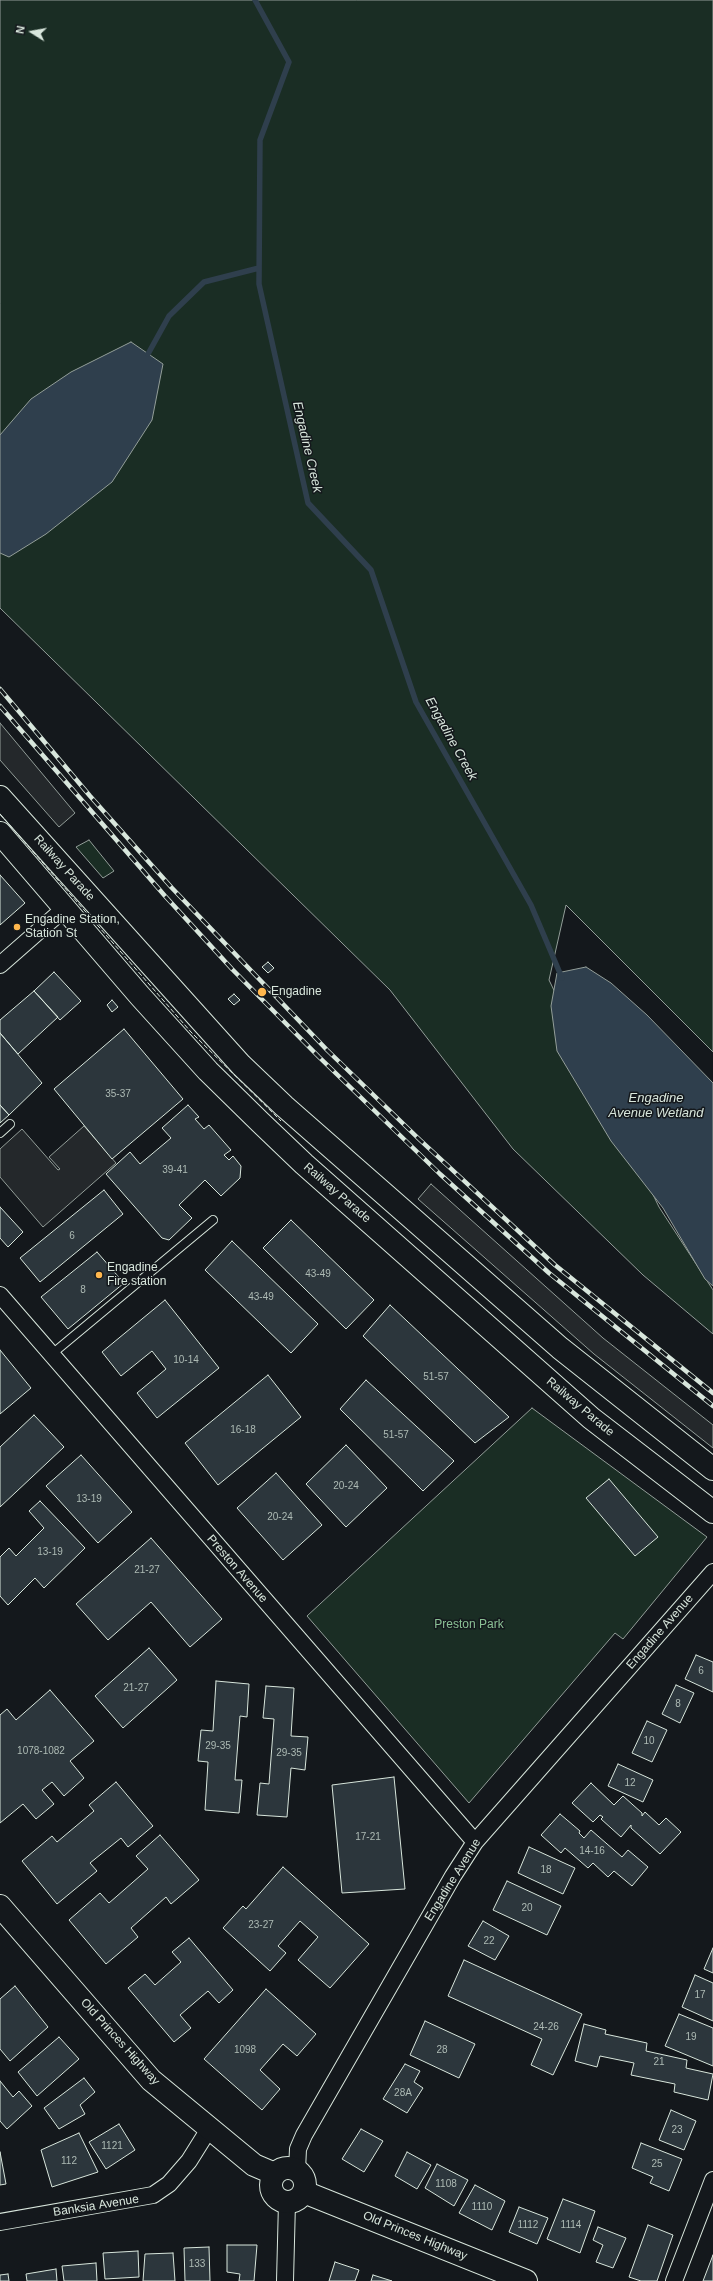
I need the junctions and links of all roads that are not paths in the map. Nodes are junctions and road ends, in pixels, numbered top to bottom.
1 (0, 798) edge
2 (0, 833) edge
3 (64, 908) junction
4 (0, 965) edge
5 (10, 1124) dead end
6 (0, 1133) edge
7 (214, 1220) dead end
8 (0, 1295) edge
9 (52, 1354) junction
10 (713, 1469) edge
11 (713, 1512) edge
12 (713, 1572) edge
13 (475, 1842) junction
14 (0, 1906) edge
15 (209, 2129) junction
16 (297, 2170) junction
17 (275, 2174) junction
18 (713, 2180) edge
19 (295, 2197) junction
20 (0, 2222) edge
21 (285, 2281) edge
22 (526, 2281) edge
23 (674, 2281) edge

1 - 10 main road, Railway Parade
2 - 3 main road, Railway Parade
3 - 4 street
3 - 11 main road, Railway Parade
5 - 6 lane
7 - 9 lane
8 - 9 street, Preston Avenue
9 - 13 street, Preston Avenue
12 - 13 street, Engadine Avenue
13 - 16 street, Engadine Avenue
14 - 15 main road, Old Princes Highway
15 - 17 main road, Old Princes Highway
15 - 20 street, Banksia Avenue
16 - 17 main road
16 - 19 main road
17 - 19 main road
18 - 23 street
19 - 21 street
19 - 22 main road, Old Princes Highway

